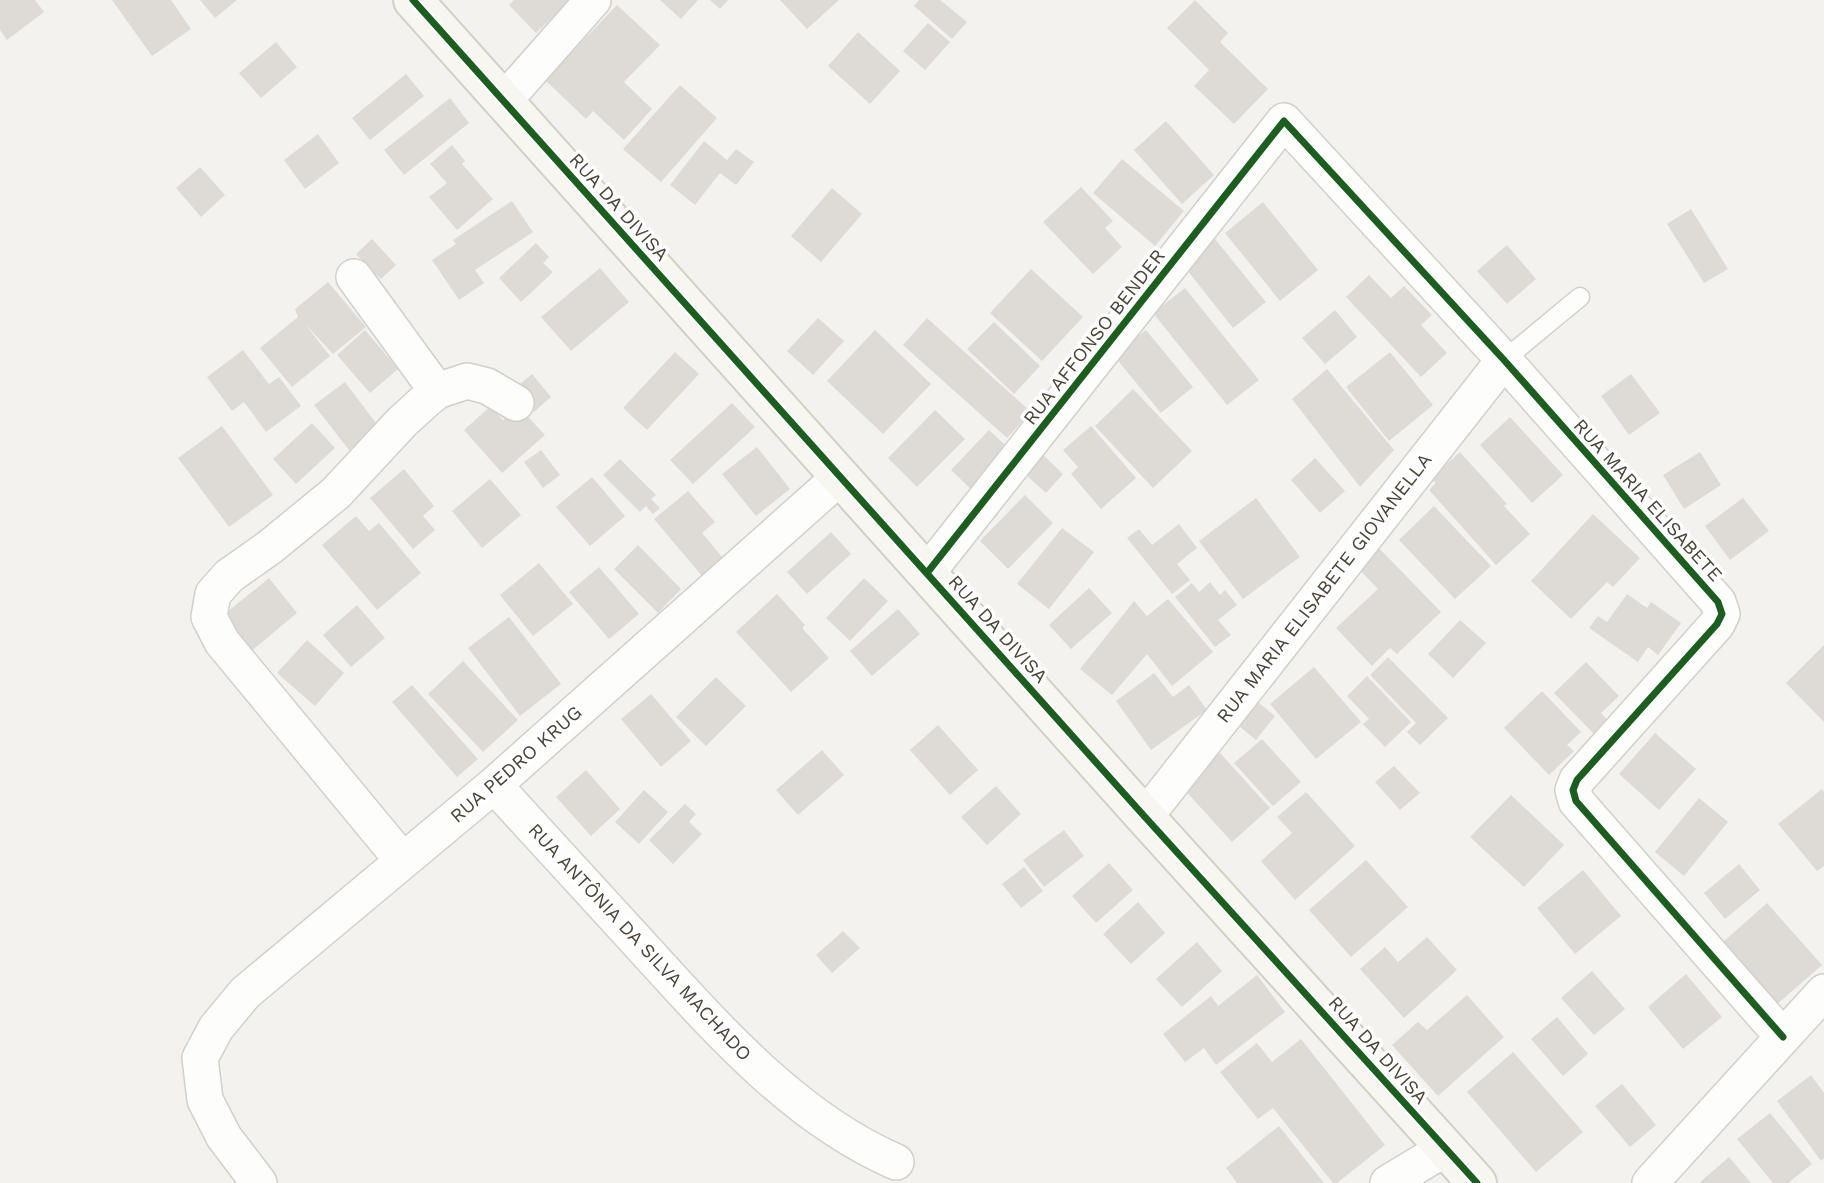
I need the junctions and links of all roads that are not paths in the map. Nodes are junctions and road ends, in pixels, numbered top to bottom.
1 (414, 0) edge
2 (593, 0) edge
3 (503, 102) junction
4 (1284, 121) joint
5 (354, 277) dead end
6 (1580, 297) dead end
7 (1504, 360) junction
8 (437, 391) junction
9 (516, 402) dead end
10 (841, 476) junction
11 (927, 573) junction
12 (494, 785) junction
13 (1145, 817) junction
14 (402, 861) junction
15 (1824, 992) edge
16 (1783, 1037) junction
17 (1446, 1148) junction
18 (896, 1163) dead end
19 (259, 1183) edge
20 (1388, 1183) edge
21 (1477, 1183) edge
22 (1650, 1183) edge

1 - 3 street, RUA DA DIVISA
2 - 3 street
3 - 10 street, RUA DA DIVISA
4 - 7 street, RUA MARIA ELISABETE
4 - 11 street, RUA AFFONSO BENDER
5 - 8 street
6 - 7 lane
7 - 13 street, RUA MARIA ELISABETE GIOVANELLA
7 - 16 street, RUA MARIA ELISABETE
8 - 9 street
8 - 14 street
10 - 11 street, RUA DA DIVISA
10 - 12 street, RUA PEDRO KRUG
11 - 13 street, RUA DA DIVISA
12 - 14 street, RUA PEDRO KRUG
12 - 18 street, RUA ANTÔNIA DA SILVA MACHADO
13 - 17 street, RUA DA DIVISA
14 - 19 street, RUA PEDRO KRUG
15 - 16 street
16 - 22 street
17 - 20 street
17 - 21 street, RUA DA DIVISA

